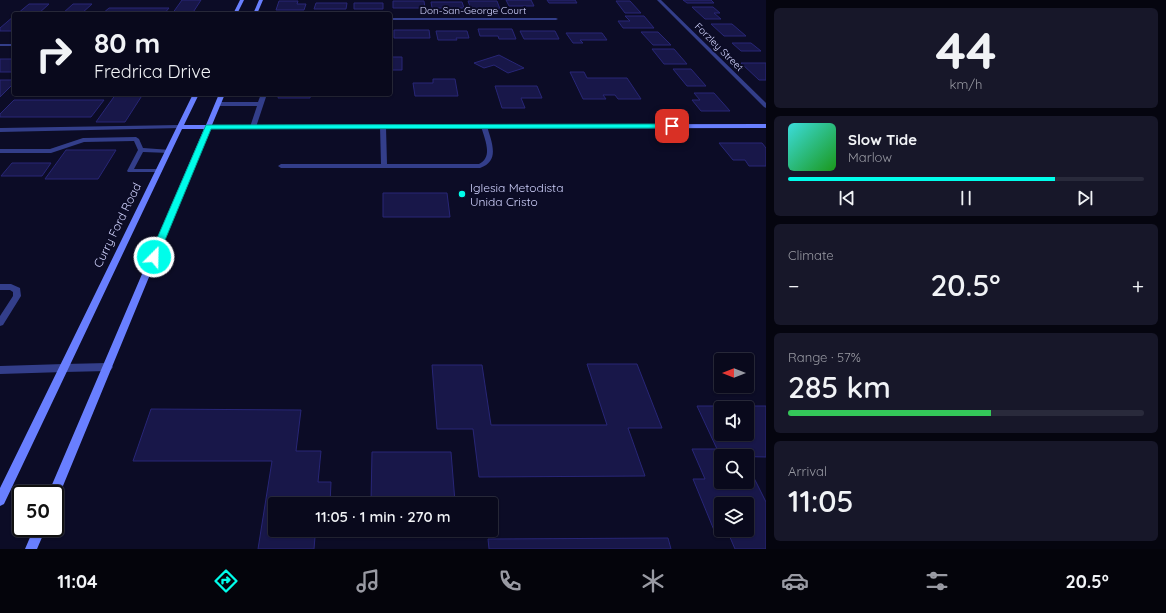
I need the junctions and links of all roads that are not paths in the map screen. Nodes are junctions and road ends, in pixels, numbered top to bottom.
1 (242, 0) edge
2 (262, 0) edge
3 (659, 0) edge
4 (236, 12) edge
5 (257, 12) edge
6 (556, 18) dead end
7 (392, 19) edge
8 (0, 45) edge
9 (12, 45) edge
10 (195, 96) edge
11 (221, 96) edge
12 (263, 96) edge
13 (218, 104) junction
14 (261, 104) junction
15 (766, 106) edge
16 (484, 126) junction
17 (766, 126) edge
18 (180, 127) junction
19 (208, 127) junction
20 (254, 127) junction
21 (383, 127) junction
22 (0, 130) edge
23 (141, 150) junction
24 (0, 151) edge
25 (169, 151) junction
26 (281, 166) dead end
27 (384, 166) junction
28 (159, 171) junction
29 (0, 287) edge
30 (0, 323) edge
31 (108, 367) junction
32 (64, 368) junction
33 (0, 370) edge
34 (58, 485) edge
35 (0, 500) edge
36 (36, 537) edge
37 (31, 549) edge

1 - 4 main road
2 - 5 main road
3 - 15 street, Forzley Street
6 - 7 street, Don-San-George Court
8 - 9 street
10 - 18 main road, Curry Ford Road
11 - 13 main road
12 - 14 street
13 - 14 street
13 - 19 main road
14 - 20 street
16 - 17 main road
16 - 21 main road
16 - 27 street
18 - 19 main road
18 - 22 street
18 - 25 main road, Curry Ford Road
19 - 20 main road
19 - 31 main road
20 - 21 main road
21 - 27 street
23 - 24 street
23 - 25 street
23 - 28 street
25 - 28 main road, Curry Ford Road
26 - 27 street
28 - 32 main road, Curry Ford Road
29 - 30 street
31 - 32 street
31 - 34 main road
32 - 33 street
32 - 35 main road, Curry Ford Road
36 - 37 main road

